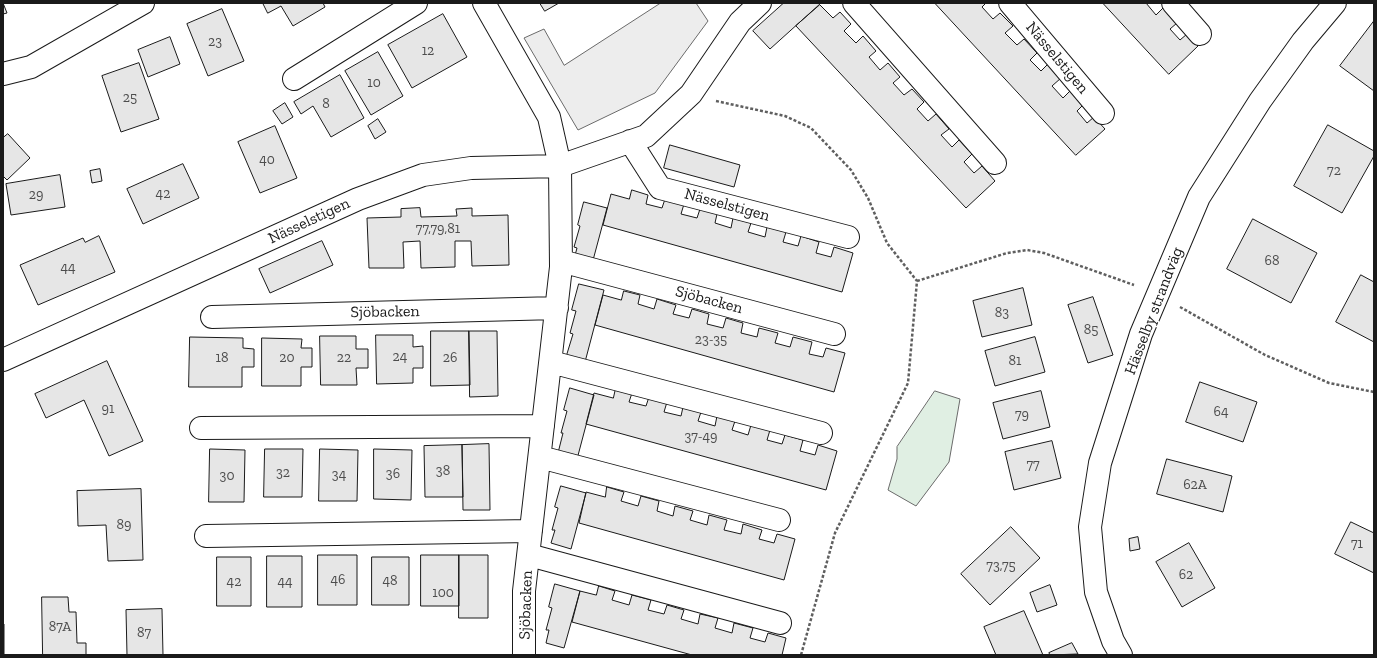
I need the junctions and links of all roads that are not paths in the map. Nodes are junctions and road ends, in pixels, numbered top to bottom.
1 (143, 3) edge
2 (416, 3) edge
3 (484, 3) edge
4 (760, 3) edge
5 (854, 3) edge
6 (1010, 3) edge
7 (1173, 3) edge
8 (1335, 3) edge
9 (1200, 34) dead end
10 (3, 74) edge
11 (294, 79) dead end
12 (1103, 113) dead end
13 (630, 141) junction
14 (995, 163) dead end
15 (560, 166) junction
16 (848, 237) dead end
17 (561, 261) junction
18 (557, 308) junction
19 (212, 317) dead end
20 (834, 334) dead end
21 (3, 360) edge
22 (550, 362) junction
23 (543, 426) junction
24 (201, 428) dead end
25 (821, 433) dead end
26 (540, 457) junction
27 (779, 520) dead end
28 (531, 531) junction
29 (206, 536) dead end
30 (529, 555) junction
31 (780, 623) dead end
32 (524, 655) edge
33 (1121, 655) edge

1 - 10 street
2 - 11 street
3 - 15 street, Sjöbacken
4 - 13 street, Nässelstigen
5 - 14 street
6 - 12 street, Nässelstigen
7 - 9 street
8 - 33 street, Hässelby strandväg
13 - 15 street, Nässelstigen
13 - 16 street, Nässelstigen
15 - 17 street, Sjöbacken
15 - 21 street, Nässelstigen
17 - 18 street, Sjöbacken
17 - 20 street, Sjöbacken
18 - 19 street, Sjöbacken
18 - 22 street, Sjöbacken
22 - 23 street, Sjöbacken
22 - 25 street
23 - 24 street
23 - 26 street, Sjöbacken
26 - 27 street
26 - 28 street, Sjöbacken
28 - 29 street
28 - 30 street, Sjöbacken
30 - 31 street, Sjöbacken
30 - 32 street, Sjöbacken

